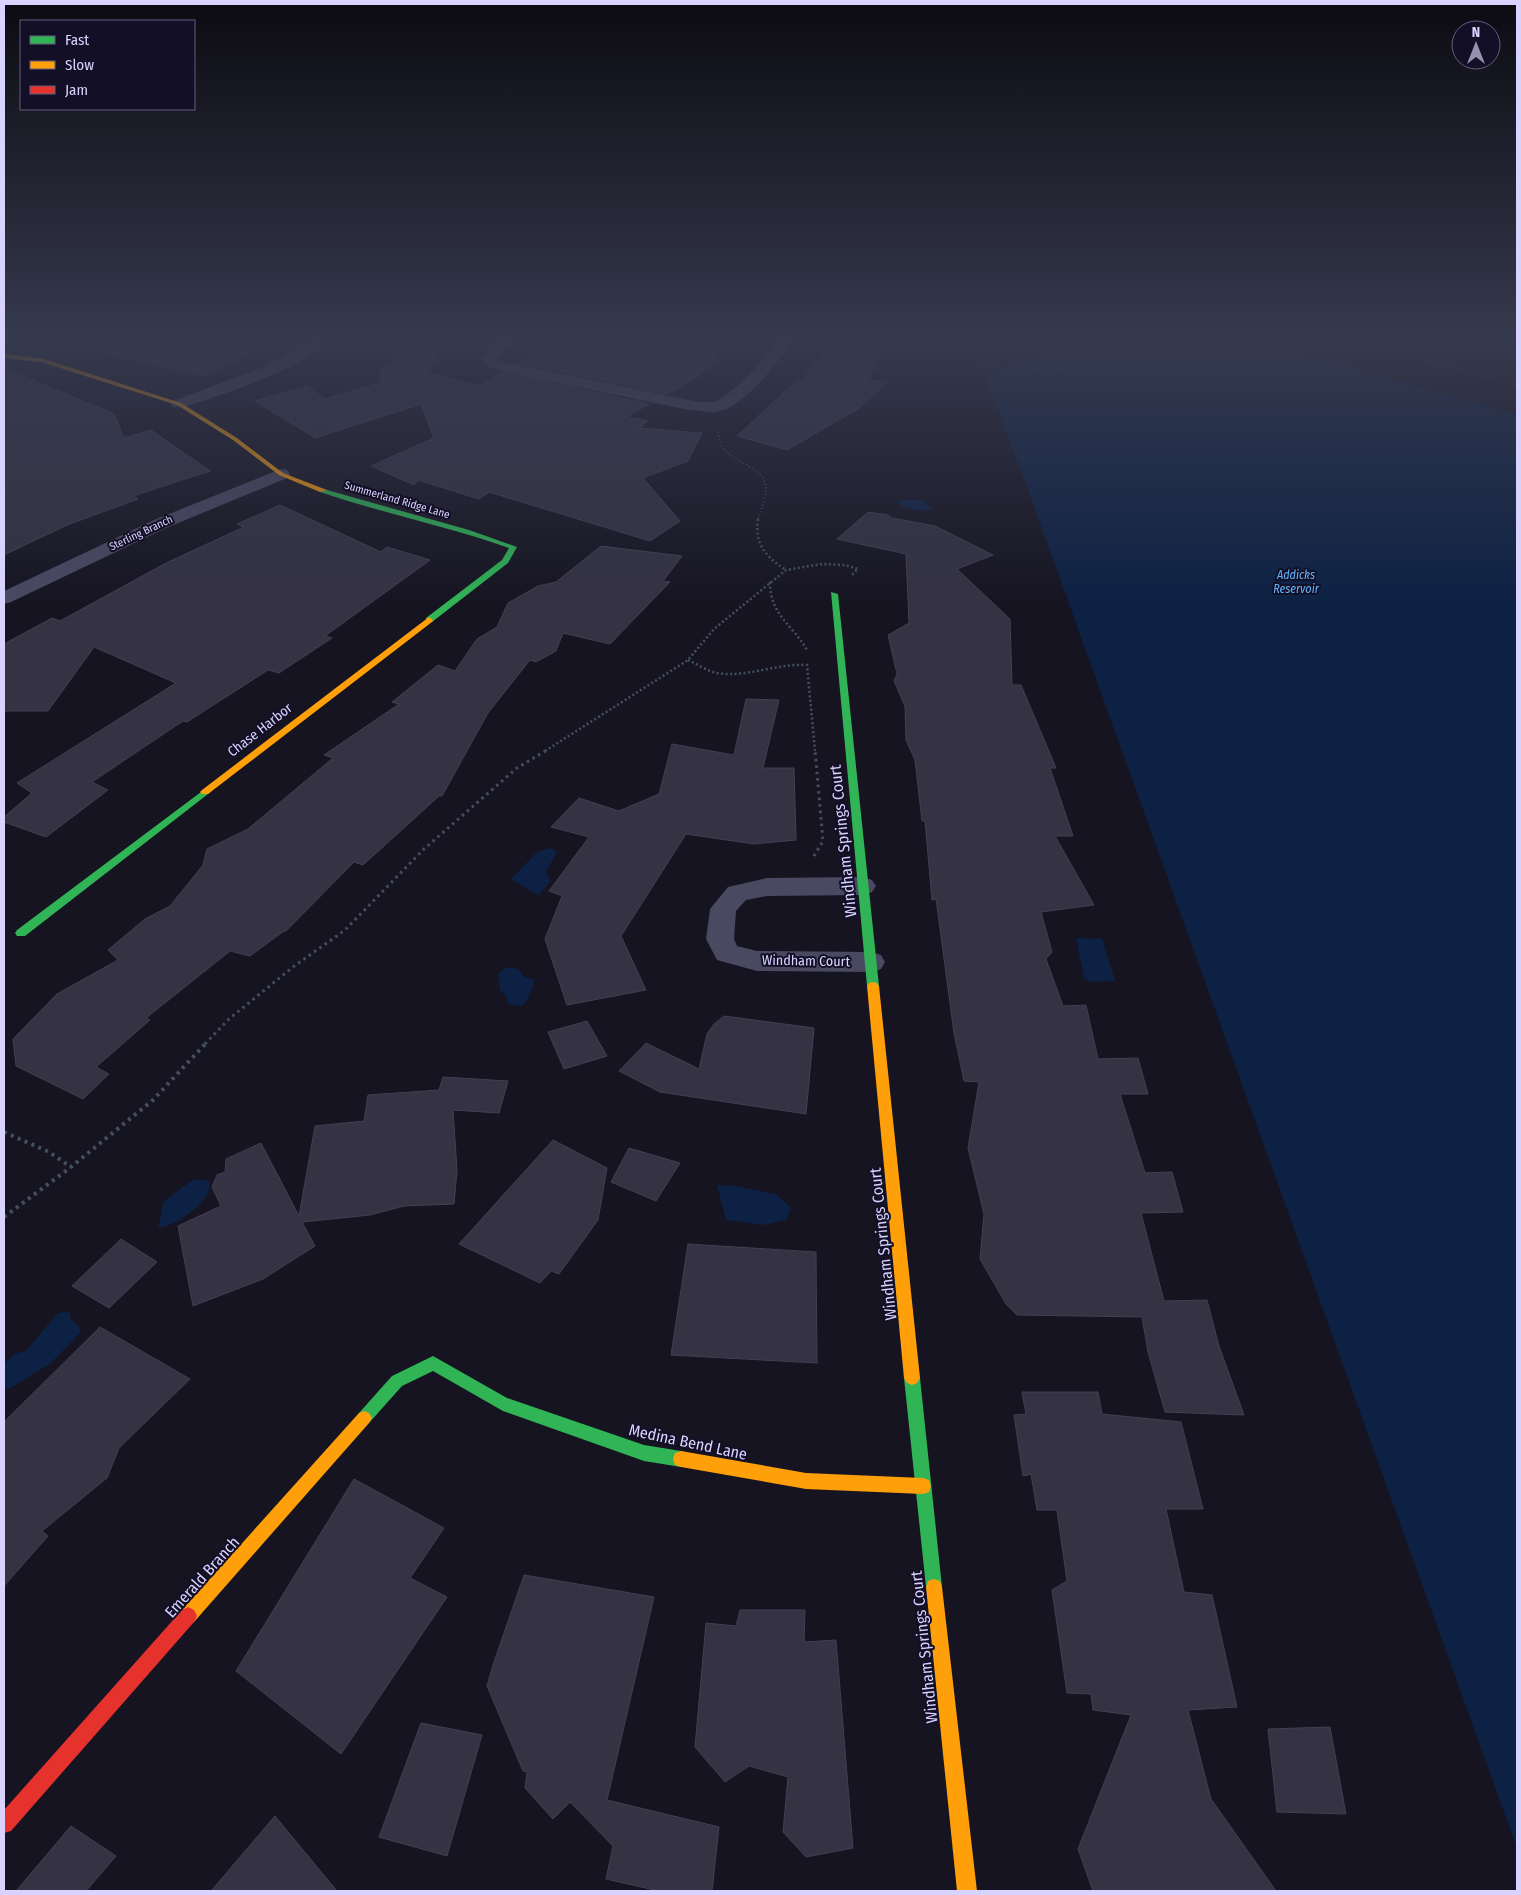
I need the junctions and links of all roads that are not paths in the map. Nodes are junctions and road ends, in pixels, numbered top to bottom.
1 (216, 427) edge
2 (281, 474) junction
3 (513, 547) joint
4 (834, 594) road end
5 (4, 598) edge
6 (864, 886) junction
7 (21, 932) dead end
8 (871, 962) junction
9 (433, 1362) joint
10 (923, 1486) junction
11 (4, 1824) edge
12 (967, 1891) edge

1 - 2 street, Summerland Ridge Lane
2 - 3 street, Summerland Ridge Lane
2 - 5 street, Sterling Branch
3 - 7 street, Chase Harbor
4 - 6 street, Windham Springs Court
6 - 8 street, Windham Springs Court
6 - 8 street, Windham Court
8 - 10 street, Windham Springs Court
9 - 10 street, Medina Bend Lane
9 - 11 street, Emerald Branch
10 - 12 street, Windham Springs Court

